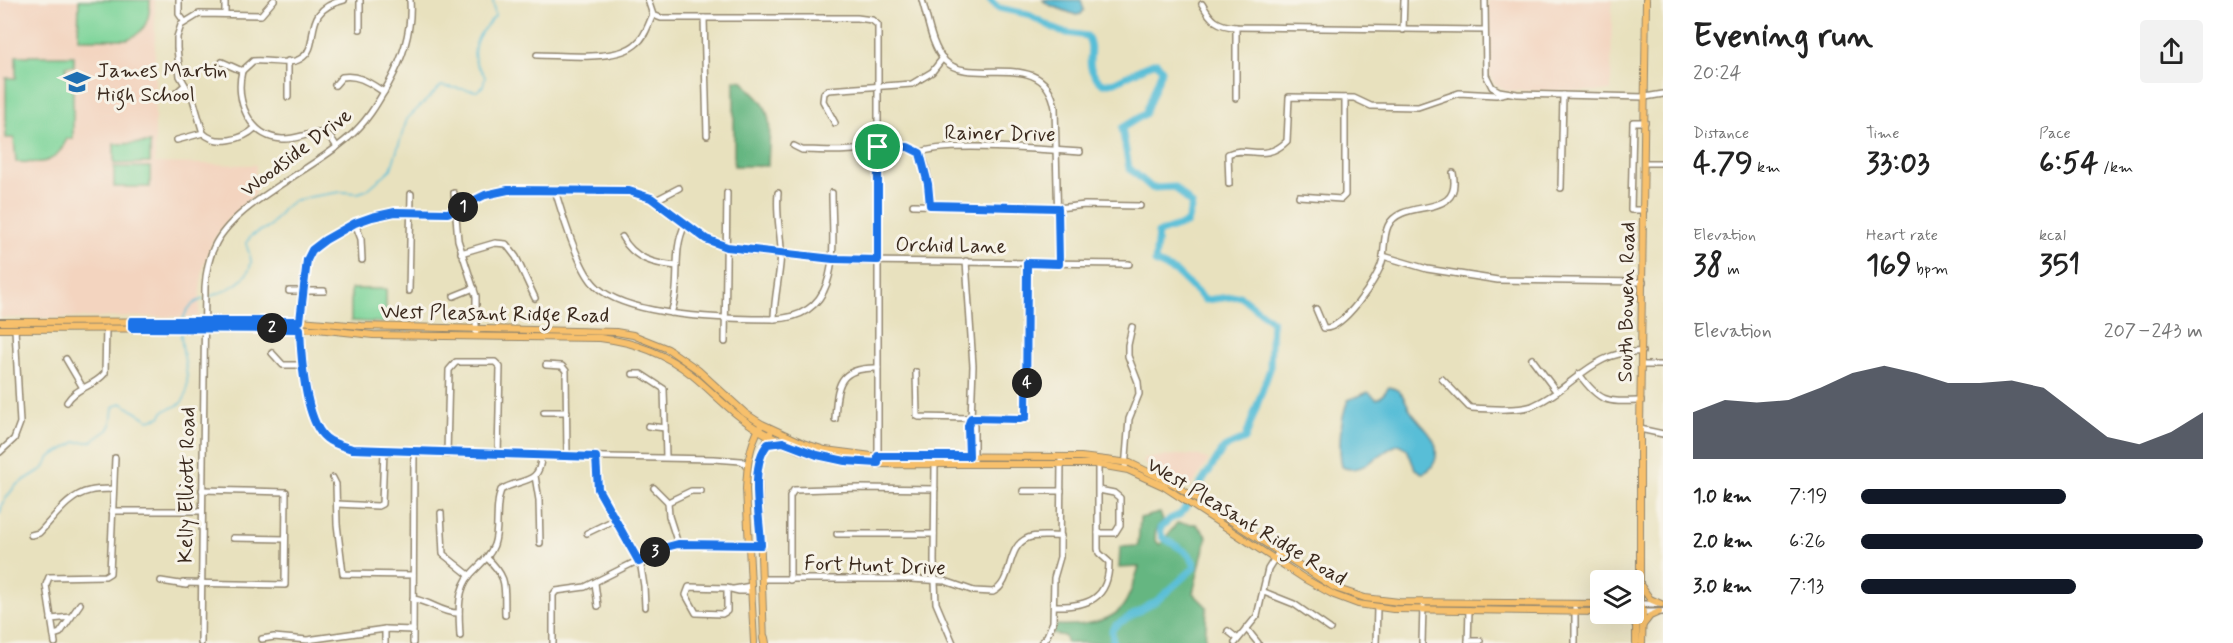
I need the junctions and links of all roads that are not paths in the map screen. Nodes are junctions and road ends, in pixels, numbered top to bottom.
1 (179, 0) edge
2 (225, 0) edge
3 (274, 0) edge
4 (344, 0) edge
5 (360, 0) edge
6 (410, 0) edge
7 (648, 0) edge
8 (922, 0) edge
9 (1404, 0) edge
10 (1485, 0) edge
11 (1646, 0) edge
12 (1202, 4) dead end
13 (225, 14) junction
14 (653, 15) junction
15 (704, 18) junction
16 (184, 21) junction
17 (1236, 27) junction
18 (360, 29) dead end
19 (1403, 30) junction
20 (1484, 30) junction
21 (537, 55) dead end
22 (943, 58) junction
23 (288, 61) junction
24 (222, 62) dead end
25 (242, 71) junction
26 (185, 85) junction
27 (335, 85) dead end
28 (878, 86) junction
29 (1492, 87) junction
30 (384, 92) junction
31 (176, 93) dead end
32 (1506, 93) junction
33 (1479, 94) junction
34 (1663, 94) edge
35 (1563, 95) junction
36 (288, 97) dead end
37 (1646, 97) junction
38 (1236, 98) dead end
39 (1345, 98) junction
40 (1645, 122) junction
41 (835, 123) dead end
42 (255, 128) junction
43 (203, 133) junction
44 (707, 135) dead end
45 (177, 141) dead end
46 (794, 146) dead end
47 (337, 147) junction
48 (878, 147) junction
49 (1057, 150) junction
50 (1080, 152) dead end
51 (920, 153) junction
52 (1644, 163) junction
53 (1663, 163) edge
54 (1453, 173) dead end
55 (1229, 184) dead end
56 (679, 188) dead end
57 (1561, 188) dead end
58 (555, 190) junction
59 (454, 193) dead end
60 (727, 193) dead end
61 (778, 193) dead end
62 (832, 193) dead end
63 (411, 194) dead end
64 (1299, 196) dead end
65 (654, 201) junction
66 (913, 205) dead end
67 (930, 205) junction
68 (1140, 206) dead end
69 (1058, 208) junction
70 (1644, 210) junction
71 (456, 211) junction
72 (410, 212) junction
73 (355, 223) junction
74 (685, 225) junction
75 (622, 237) dead end
76 (727, 247) junction
77 (461, 253) junction
78 (780, 254) junction
79 (1383, 256) junction
80 (833, 259) junction
81 (362, 260) dead end
82 (878, 260) junction
83 (966, 261) junction
84 (1027, 263) junction
85 (1059, 264) junction
86 (1129, 264) dead end
87 (677, 266) junction
88 (1643, 282) junction
89 (474, 288) junction
90 (290, 291) dead end
91 (303, 291) junction
92 (324, 291) dead end
93 (409, 291) dead end
94 (454, 296) dead end
95 (535, 298) dead end
96 (1316, 309) dead end
97 (671, 313) junction
98 (724, 319) junction
99 (205, 320) junction
100 (774, 320) junction
101 (300, 321) junction
102 (0, 322) edge
103 (132, 324) junction
104 (1132, 327) dead end
105 (106, 328) junction
106 (205, 328) junction
107 (476, 328) junction
108 (0, 329) edge
109 (15, 329) junction
110 (300, 329) junction
111 (476, 336) junction
112 (725, 342) dead end
113 (1642, 352) junction
114 (272, 353) dead end
115 (66, 359) dead end
116 (1532, 359) dead end
117 (304, 365) junction
118 (546, 365) dead end
119 (1642, 365) junction
120 (1663, 365) edge
121 (878, 368) junction
122 (916, 372) dead end
123 (633, 374) dead end
124 (1579, 374) junction
125 (1442, 379) dead end
126 (83, 388) junction
127 (1557, 391) junction
128 (1641, 401) junction
129 (67, 402) dead end
130 (544, 412) dead end
131 (567, 412) junction
132 (971, 418) junction
133 (835, 419) dead end
134 (746, 422) junction
135 (648, 426) dead end
136 (760, 427) junction
137 (665, 428) junction
138 (1640, 429) junction
139 (770, 432) junction
140 (1663, 434) edge
141 (754, 441) junction
142 (783, 442) junction
143 (384, 451) junction
144 (0, 452) edge
145 (414, 452) junction
146 (447, 453) junction
147 (498, 455) junction
148 (760, 455) junction
149 (541, 456) junction
150 (567, 456) junction
151 (971, 456) junction
152 (596, 457) junction
153 (666, 457) junction
154 (115, 459) dead end
155 (878, 460) junction
156 (1061, 460) junction
157 (935, 464) junction
158 (971, 464) junction
159 (748, 465) junction
160 (1098, 465) junction
161 (1127, 466) junction
162 (535, 476) junction
163 (333, 478) dead end
164 (654, 488) dead end
165 (113, 489) junction
166 (935, 489) junction
167 (202, 490) junction
168 (1099, 490) junction
169 (701, 491) dead end
170 (1023, 491) dead end
171 (1061, 491) junction
172 (668, 502) junction
173 (337, 504) junction
174 (112, 511) junction
175 (202, 511) junction
176 (441, 513) dead end
177 (614, 520) junction
178 (586, 533) dead end
179 (1098, 533) junction
180 (837, 534) dead end
181 (934, 534) junction
182 (31, 535) dead end
183 (1061, 536) junction
184 (233, 538) dead end
185 (285, 539) junction
186 (540, 543) dead end
187 (678, 544) junction
188 (749, 545) junction
189 (761, 545) junction
190 (1278, 553) junction
191 (487, 558) junction
192 (1274, 559) junction
193 (639, 562) junction
194 (1641, 570) edge
195 (413, 575) junction
196 (469, 575) junction
197 (762, 579) junction
198 (790, 580) junction
199 (161, 581) dead end
200 (935, 581) junction
201 (595, 583) junction
202 (199, 584) junction
203 (730, 588) junction
204 (751, 589) junction
205 (1644, 590) edge
206 (1264, 592) junction
207 (413, 599) junction
208 (80, 604) dead end
209 (1644, 605) edge
210 (598, 606) dead end
211 (1054, 606) junction
212 (1423, 606) junction
213 (1590, 606) edge
214 (645, 607) dead end
215 (1377, 608) junction
216 (1575, 608) junction
217 (1662, 608) edge
218 (1469, 610) junction
219 (1590, 610) edge
220 (1644, 611) edge
221 (459, 614) junction
222 (752, 614) junction
223 (506, 615) dead end
224 (71, 617) junction
225 (51, 619) junction
226 (1639, 626) junction
227 (1246, 628) junction
228 (385, 629) junction
229 (1330, 629) dead end
230 (413, 630) junction
231 (1228, 631) dead end
232 (54, 635) junction
233 (460, 636) dead end
234 (262, 639) dead end
235 (333, 640) edge
236 (764, 641) edge
237 (1237, 641) edge
238 (1480, 641) dead end
239 (1468, 642) edge
240 (55, 643) edge
241 (201, 643) edge
242 (385, 643) edge
243 (413, 643) edge
244 (553, 643) edge
245 (754, 643) edge
246 (953, 643) edge
247 (1041, 643) edge
248 (1258, 643) edge
249 (1377, 643) edge
250 (1422, 643) edge
251 (1575, 643) edge
252 (1636, 643) edge
253 (1642, 643) edge

1 - 16 street
2 - 13 street
3 - 13 street
4 - 23 street
5 - 18 street
6 - 30 street, Woodside Drive
7 - 14 street
8 - 22 street
9 - 19 street
10 - 20 street
11 - 37 main road, South Bowen Road
12 - 17 street
13 - 16 street
14 - 15 street
14 - 21 street
15 - 28 street
15 - 44 street
16 - 26 street
17 - 19 street
17 - 38 street
19 - 20 street
20 - 29 street
22 - 28 street
22 - 49 street
23 - 25 street
23 - 36 street
24 - 25 street
25 - 42 street
26 - 31 street
26 - 43 street
27 - 30 street
28 - 41 street
28 - 48 street
29 - 32 street
29 - 33 street
30 - 47 street, Woodside Drive
32 - 33 street
32 - 35 street
33 - 39 street
34 - 37 street
35 - 37 street
35 - 57 street
37 - 40 main road, South Bowen Road
39 - 55 street
39 - 64 street
40 - 52 main road, South Bowen Road
40 - 70 street
42 - 43 street
42 - 47 street
43 - 45 street
46 - 48 street
47 - 99 street, Woodside Drive
48 - 51 street
48 - 82 street
49 - 50 street, Rainer Drive
49 - 51 street, Rainer Drive
49 - 69 street
51 - 67 street
52 - 53 street
52 - 70 main road, South Bowen Road
54 - 79 street
56 - 65 street
58 - 65 street, Orchid Lane
58 - 71 street, Orchid Lane
58 - 97 street
59 - 71 street
60 - 76 street
61 - 78 street
62 - 80 street
63 - 72 street
65 - 74 street, Orchid Lane
66 - 67 street
67 - 69 street
68 - 69 street
69 - 85 street
70 - 88 main road, South Bowen Road
71 - 72 street
71 - 77 street
72 - 73 street
72 - 93 street
73 - 81 street
73 - 91 street
74 - 76 street, Orchid Lane
74 - 87 street
75 - 87 street
76 - 78 street, Orchid Lane
76 - 98 street
77 - 89 street
77 - 95 street
78 - 80 street, Orchid Lane
78 - 100 street
79 - 88 street
79 - 96 street
80 - 82 street, Orchid Lane
80 - 100 street
82 - 83 street, Orchid Lane
82 - 121 street
83 - 84 street, Orchid Lane
83 - 132 street
84 - 85 street, Orchid Lane
84 - 132 street
85 - 86 street, Orchid Lane
87 - 97 street
88 - 113 main road, South Bowen Road
89 - 94 street
89 - 107 street
90 - 91 street
91 - 92 street
91 - 101 street
97 - 98 street
98 - 100 street
98 - 112 street
99 - 101 main road, West Pleasant Ridge Road
99 - 103 main road, West Pleasant Ridge Road
99 - 106 street, Woodside Drive
101 - 107 main road, West Pleasant Ridge Road
101 - 110 street
102 - 103 main road, West Pleasant Ridge Road
103 - 105 main road, West Pleasant Ridge Road
103 - 106 main road, West Pleasant Ridge Road
104 - 161 street
105 - 109 main road, West Pleasant Ridge Road
105 - 126 street
106 - 110 main road, West Pleasant Ridge Road
106 - 167 street, Kelly Elliott Road
107 - 111 street
107 - 136 main road, West Pleasant Ridge Road
108 - 109 main road, West Pleasant Ridge Road
109 - 144 street
110 - 111 main road, West Pleasant Ridge Road
110 - 117 street
111 - 134 main road, West Pleasant Ridge Road
113 - 119 main road, South Bowen Road
113 - 124 street
114 - 117 street
115 - 126 street
116 - 127 street
117 - 143 street
118 - 131 street
119 - 120 street
119 - 128 main road, South Bowen Road
121 - 133 street
121 - 155 street
122 - 132 street
123 - 137 street
124 - 127 street
124 - 128 street
125 - 127 street
126 - 129 street
128 - 138 main road, South Bowen Road
130 - 131 street
131 - 150 street
132 - 151 street
134 - 136 main road, West Pleasant Ridge Road
134 - 141 main road
135 - 137 street
136 - 139 main road, West Pleasant Ridge Road
136 - 141 main road
137 - 153 street
138 - 140 street
138 - 194 main road, South Bowen Road
139 - 142 main road, West Pleasant Ridge Road
139 - 148 main road
139 - 155 main road, West Pleasant Ridge Road
141 - 159 main road
142 - 148 main road
142 - 155 main road, West Pleasant Ridge Road
143 - 145 street
143 - 173 street
145 - 146 street
145 - 195 street
146 - 147 street
146 - 147 street
147 - 149 street
148 - 189 main road
149 - 150 street
149 - 162 street
150 - 152 street
151 - 155 main road, West Pleasant Ridge Road
151 - 156 main road, West Pleasant Ridge Road
151 - 158 street
152 - 153 street
152 - 177 street
153 - 159 street
154 - 165 street
155 - 157 main road, West Pleasant Ridge Road
156 - 158 main road, West Pleasant Ridge Road
156 - 160 main road, West Pleasant Ridge Road
156 - 161 main road, West Pleasant Ridge Road
156 - 171 street
157 - 158 main road, West Pleasant Ridge Road
157 - 166 street
159 - 188 main road
160 - 161 main road, West Pleasant Ridge Road
160 - 168 street
161 - 190 main road, West Pleasant Ridge Road
161 - 192 main road, West Pleasant Ridge Road
162 - 186 street
162 - 191 street
163 - 173 street
164 - 172 street
165 - 174 street
165 - 182 street
166 - 181 street
166 - 198 street
167 - 175 street, Kelly Elliott Road
167 - 185 street
168 - 179 street
168 - 179 street
169 - 172 street
170 - 171 street
171 - 183 street
172 - 187 street
173 - 195 street
174 - 175 street
174 - 225 street
175 - 202 street, Kelly Elliott Road
176 - 196 street
177 - 178 street
177 - 193 street
179 - 211 street
180 - 181 street
181 - 200 street
183 - 200 street, Fort Hunt Drive
183 - 211 street
184 - 185 street
185 - 202 street
187 - 188 street
187 - 193 street
188 - 189 street
188 - 204 main road
189 - 197 main road
190 - 192 street
190 - 212 main road, West Pleasant Ridge Road
191 - 196 street
191 - 223 street
192 - 206 street
192 - 215 main road, West Pleasant Ridge Road
193 - 201 street
193 - 214 street
195 - 207 street
196 - 221 street
197 - 198 street, Fort Hunt Drive
197 - 236 main road
198 - 200 street, Fort Hunt Drive
199 - 202 street
200 - 246 street
201 - 210 street
201 - 244 street
202 - 241 street, Kelly Elliott Road
203 - 203 street
203 - 204 street
204 - 222 main road
205 - 217 main road
206 - 227 street
206 - 229 street
207 - 221 street
207 - 230 street
208 - 224 street
209 - 217 street
211 - 247 street
212 - 215 main road, West Pleasant Ridge Road
212 - 216 main road, West Pleasant Ridge Road
212 - 218 main road, West Pleasant Ridge Road
212 - 250 street
213 - 216 main road, West Pleasant Ridge Road
215 - 249 street
216 - 218 main road, West Pleasant Ridge Road
216 - 219 main road, West Pleasant Ridge Road
216 - 251 street
217 - 220 street
217 - 226 main road
218 - 239 street
221 - 233 street
222 - 236 main road
222 - 245 main road
224 - 225 street
224 - 232 street
225 - 232 street
226 - 252 main road, South Bowen Road
226 - 253 main road, South Bowen Road
227 - 237 street
227 - 248 street
228 - 230 street
228 - 235 street
228 - 242 street
230 - 243 street
231 - 237 street
232 - 240 street
234 - 235 street
238 - 239 street

